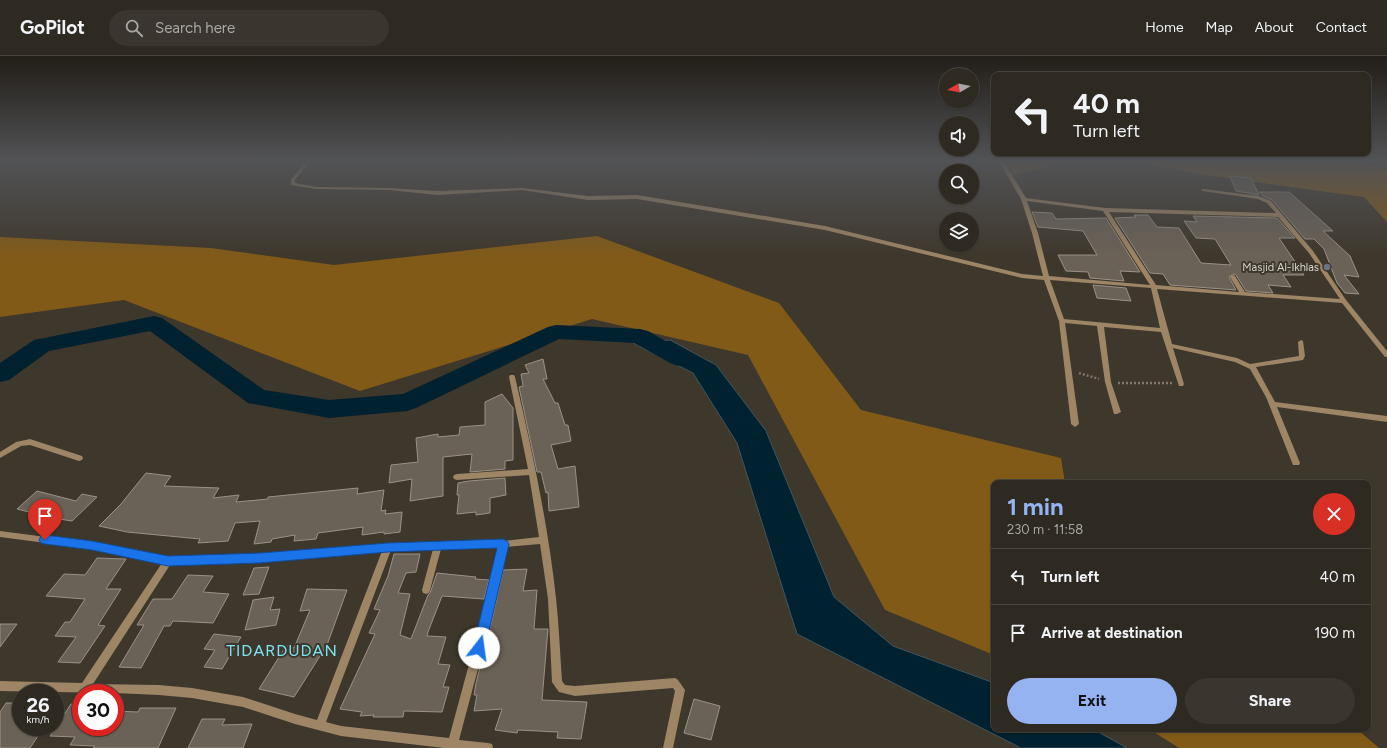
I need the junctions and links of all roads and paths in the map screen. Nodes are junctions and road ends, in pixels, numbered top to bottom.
1 (429, 192) edge
2 (451, 192) edge
3 (544, 192) edge
4 (1020, 192) edge
5 (1218, 192) edge
6 (1024, 199) junction
7 (1105, 210) junction
8 (1280, 215) junction
9 (1233, 277) dead end
10 (1046, 278) junction
11 (1154, 287) junction
12 (1243, 294) junction
13 (1344, 301) junction
14 (1062, 321) junction
15 (1100, 324) junction
16 (1164, 330) junction
17 (1301, 342) dead end
18 (1168, 345) junction
19 (1386, 354) edge
20 (1250, 366) junction
21 (1069, 370) junction
22 (512, 377) dead end
23 (1108, 382) junction
24 (1181, 384) joint
25 (1271, 404) junction
26 (1118, 412) dead end
27 (1387, 419) edge
28 (1075, 424) dead end
29 (0, 455) edge
30 (79, 458) dead end
31 (1296, 463) dead end
32 (531, 472) junction
33 (457, 477) dead end
34 (0, 534) edge
35 (544, 540) junction
36 (503, 544) junction
37 (438, 545) junction
38 (388, 547) junction
39 (168, 561) junction
40 (426, 590) dead end
41 (88, 684) edge
42 (0, 686) edge
43 (72, 688) edge
44 (124, 690) edge
45 (320, 726) junction
46 (452, 746) edge
47 (488, 748) edge
48 (668, 748) edge

1 - 2 street
3 - 10 street
4 - 6 street
5 - 8 street
6 - 7 street
6 - 10 street
7 - 8 street
7 - 11 street
8 - 13 street
9 - 12 street
10 - 11 street
10 - 14 street
11 - 12 street
11 - 16 street
12 - 13 street
13 - 19 street
14 - 15 street
14 - 21 street
15 - 16 street
15 - 23 street
16 - 18 street
17 - 20 street
18 - 20 street
18 - 24 street
20 - 25 street
21 - 23 path
21 - 28 street
22 - 32 street
23 - 24 path
23 - 26 street
25 - 27 street
25 - 31 street
29 - 30 street
32 - 33 street
32 - 35 street
34 - 39 street
35 - 36 street
35 - 48 street
36 - 37 street
36 - 46 street
37 - 38 street
37 - 40 street
38 - 39 street
38 - 45 street
39 - 41 street
42 - 43 street
44 - 45 street
45 - 46 street
46 - 47 street

